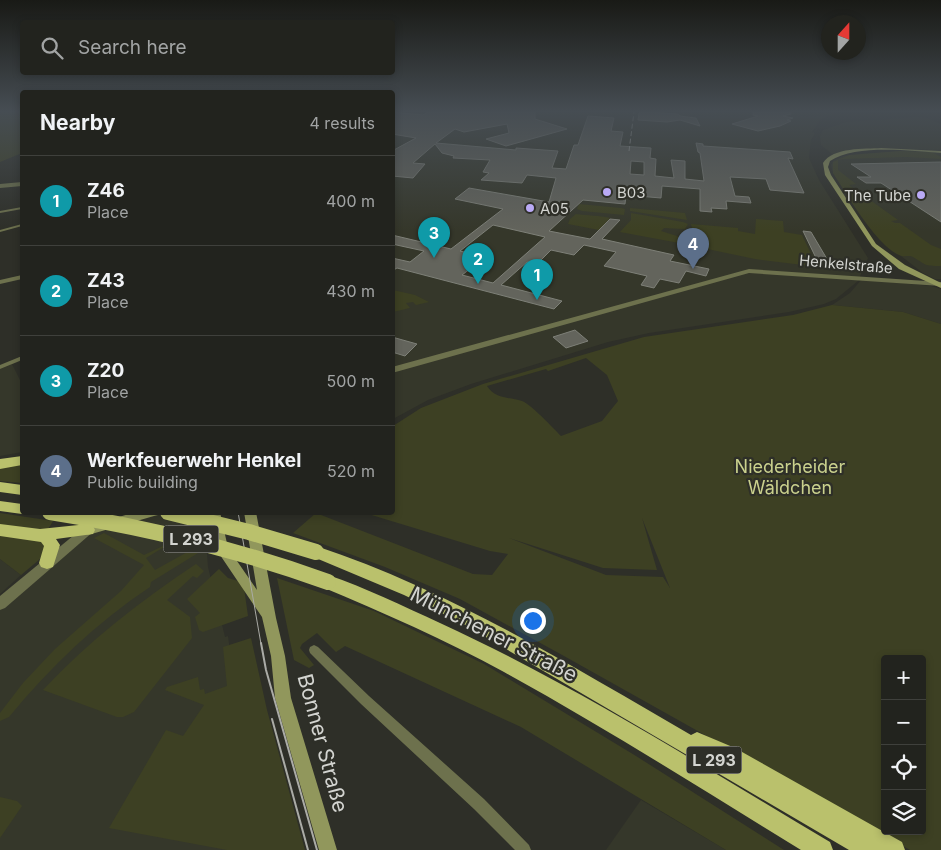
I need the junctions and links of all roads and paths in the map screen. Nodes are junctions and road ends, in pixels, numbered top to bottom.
1 (862, 152) edge
2 (20, 184) edge
3 (0, 186) edge
4 (20, 208) edge
5 (0, 212) edge
6 (20, 226) edge
7 (0, 231) edge
8 (911, 273) junction
9 (20, 277) edge
10 (0, 282) edge
11 (904, 282) junction
12 (939, 285) edge
13 (20, 359) edge
14 (0, 367) edge
15 (395, 369) edge
16 (20, 461) edge
17 (0, 464) edge
18 (0, 487) edge
19 (20, 490) edge
20 (0, 506) edge
21 (20, 509) edge
22 (68, 515) edge
23 (106, 515) edge
24 (143, 515) edge
25 (180, 515) edge
26 (214, 515) edge
27 (251, 515) edge
28 (0, 530) edge
29 (88, 530) junction
30 (40, 535) junction
31 (47, 563) junction
32 (0, 604) edge
33 (269, 618) junction
34 (314, 650) dead end
35 (665, 731) junction
36 (328, 850) edge
37 (524, 850) edge
38 (822, 850) edge
39 (870, 850) edge
40 (894, 850) edge

1 - 8 main road
2 - 3 street
4 - 5 street
6 - 7 street
8 - 11 street
8 - 12 main road
9 - 10 street
11 - 12 street, Henkelstraße
11 - 15 street, Henkelstraße
13 - 14 street
16 - 17 highway
18 - 19 highway
20 - 21 highway
22 - 38 highway, Münchener Straße / L 293, bridge
23 - 29 street
24 - 29 main road
25 - 35 highway, Münchener Straße / L 293, bridge
26 - 33 main road, Bonner Straße
27 - 33 main road, Bonner Straße
28 - 30 highway
29 - 30 highway
29 - 31 street
30 - 31 highway
31 - 32 street
33 - 36 main road, Bonner Straße
34 - 37 street
35 - 39 highway, Münchener Straße / L 293
35 - 40 highway

